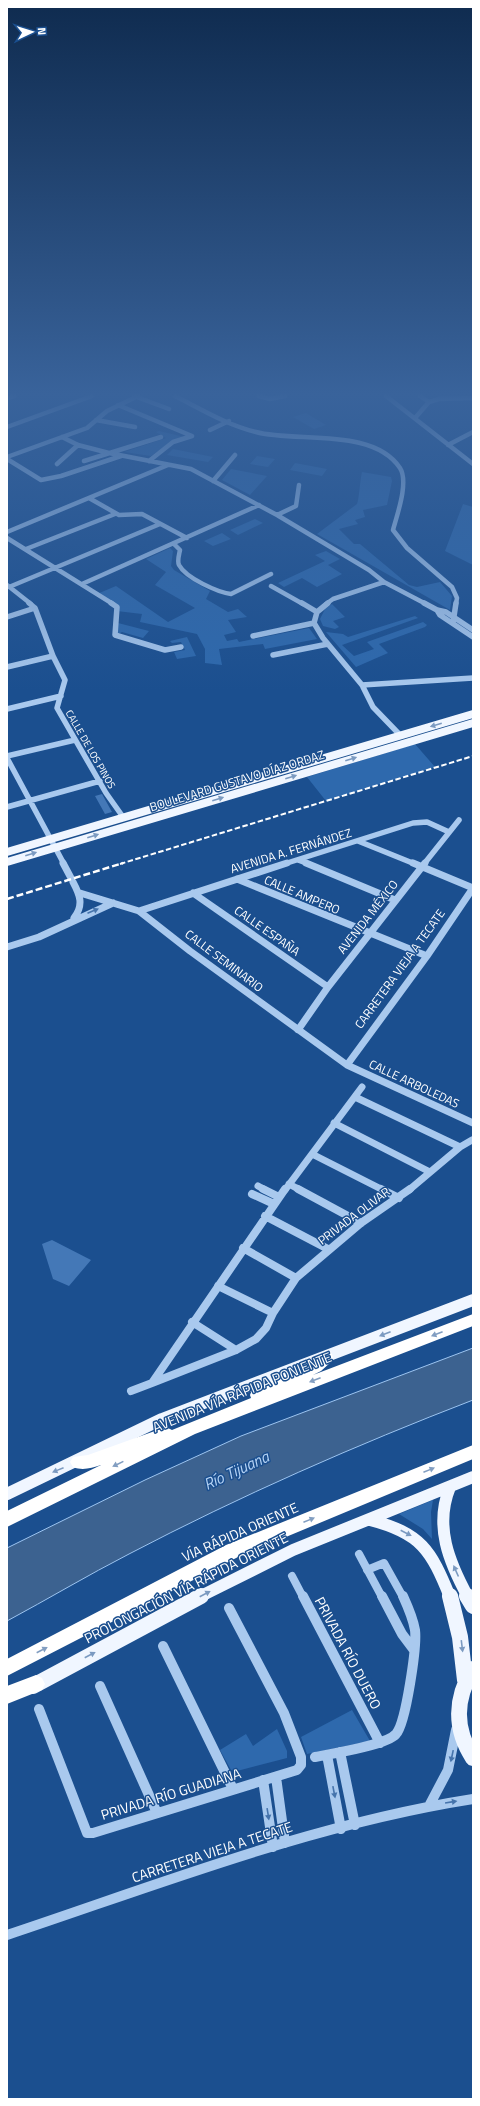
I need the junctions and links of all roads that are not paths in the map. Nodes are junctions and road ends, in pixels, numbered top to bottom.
1 (97, 494) edge
2 (238, 494) edge
3 (298, 494) edge
4 (401, 494) edge
5 (88, 498) junction
6 (259, 505) junction
7 (115, 514) junction
8 (277, 515) junction
9 (160, 524) junction
10 (7, 532) edge
11 (7, 538) edge
12 (186, 538) junction
13 (174, 544) junction
14 (26, 549) junction
15 (54, 568) junction
16 (271, 574) dead end
17 (384, 582) junction
18 (82, 584) junction
19 (8, 586) edge
20 (271, 586) dead end
21 (35, 608) junction
22 (437, 610) junction
23 (317, 612) junction
24 (7, 617) edge
25 (454, 617) junction
26 (314, 623) junction
27 (453, 623) junction
28 (473, 630) edge
29 (253, 636) dead end
30 (473, 637) edge
31 (328, 644) junction
32 (180, 647) dead end
33 (273, 655) dead end
34 (52, 656) junction
35 (7, 667) edge
36 (473, 678) edge
37 (362, 685) junction
38 (61, 696) junction
39 (7, 709) edge
40 (473, 714) edge
41 (473, 723) edge
42 (400, 735) junction
43 (75, 740) junction
44 (7, 757) edge
45 (308, 763) junction
46 (313, 770) junction
47 (100, 781) junction
48 (30, 800) junction
49 (7, 807) edge
50 (123, 817) junction
51 (459, 820) dead end
52 (449, 832) junction
53 (51, 839) junction
54 (358, 841) junction
55 (56, 847) junction
56 (7, 852) edge
57 (298, 860) junction
58 (7, 862) edge
59 (420, 868) junction
60 (237, 879) junction
61 (473, 888) edge
62 (80, 893) junction
63 (193, 893) junction
64 (395, 900) junction
65 (113, 903) junction
66 (139, 911) junction
67 (72, 920) junction
68 (369, 934) junction
69 (7, 947) edge
70 (427, 956) junction
71 (328, 987) junction
72 (298, 1030) junction
73 (347, 1065) junction
74 (362, 1087) dead end
75 (355, 1097) junction
76 (334, 1123) junction
77 (473, 1123) edge
78 (472, 1140) dead end
79 (460, 1147) junction
80 (312, 1154) junction
81 (430, 1172) junction
82 (289, 1184) junction
83 (258, 1186) dead end
84 (266, 1190) junction
85 (252, 1194) dead end
86 (261, 1198) junction
87 (399, 1198) junction
88 (277, 1201) junction
89 (265, 1216) junction
90 (361, 1223) junction
91 (243, 1248) junction
92 (328, 1249) junction
93 (296, 1278) junction
94 (218, 1286) junction
95 (473, 1300) edge
96 (273, 1313) junction
97 (473, 1320) edge
98 (192, 1322) junction
99 (236, 1350) junction
100 (326, 1357) junction
101 (152, 1383) junction
102 (131, 1391) dead end
103 (233, 1412) junction
104 (190, 1429) junction
105 (473, 1452) edge
106 (78, 1462) junction
107 (473, 1478) edge
108 (450, 1487) junction
109 (7, 1494) edge
110 (7, 1519) edge
111 (370, 1520) junction
112 (359, 1554) dead end
113 (367, 1570) junction
114 (292, 1576) dead end
115 (473, 1606) edge
116 (229, 1608) dead end
117 (162, 1646) dead end
118 (414, 1650) junction
119 (7, 1668) edge
120 (469, 1674) edge
121 (36, 1684) junction
122 (100, 1686) dead end
123 (7, 1695) edge
124 (7, 1701) edge
125 (40, 1709) dead end
126 (458, 1718) junction
127 (380, 1743) junction
128 (340, 1752) junction
129 (327, 1755) junction
130 (315, 1757) dead end
131 (473, 1758) edge
132 (276, 1777) junction
133 (263, 1780) junction
134 (233, 1789) junction
135 (473, 1799) edge
136 (429, 1806) junction
137 (157, 1814) junction
138 (355, 1826) junction
139 (341, 1829) junction
140 (285, 1843) junction
141 (273, 1847) junction
142 (7, 1935) edge

1 - 5 street
2 - 6 street
3 - 8 street
4 - 25 street
5 - 7 street
5 - 10 street
6 - 8 street
6 - 12 street
7 - 9 street
7 - 14 street
8 - 17 street
9 - 12 street
9 - 15 street
11 - 14 street
12 - 13 street
13 - 16 street
13 - 18 street
14 - 15 street
15 - 18 street
15 - 19 street
17 - 22 street
17 - 23 street
18 - 32 street
19 - 21 street
20 - 23 street
21 - 24 street
21 - 34 street, CALLE DE LOS PINOS
22 - 25 street
22 - 27 street
23 - 26 street
25 - 27 street
25 - 28 street
26 - 29 street
26 - 31 street
27 - 30 street
31 - 33 street
31 - 37 street
34 - 35 street
34 - 38 street, CALLE DE LOS PINOS
36 - 37 street
37 - 42 street
38 - 39 street
38 - 43 street, CALLE DE LOS PINOS
40 -> 42 main road, BOULEVARD GUSTAVO DÍAZ ORDAZ
46 -> 41 main road, BOULEVARD GUSTAVO DÍAZ ORDAZ
42 - 45 main road, BOULEVARD GUSTAVO DÍAZ ORDAZ
43 - 44 street
43 - 47 street, CALLE DE LOS PINOS
44 - 48 street
45 - 46 main road
45 - 50 main road, BOULEVARD GUSTAVO DÍAZ ORDAZ
55 -> 46 main road, BOULEVARD GUSTAVO DÍAZ ORDAZ
47 - 48 street
47 - 50 street, CALLE DE LOS PINOS
48 - 49 street
48 - 53 street
50 - 53 main road, BOULEVARD GUSTAVO DÍAZ ORDAZ
51 - 52 street, AVENIDA MÉXICO
52 - 54 street, AVENIDA A. FERNÁNDEZ
52 - 59 street, AVENIDA MÉXICO
53 - 55 street
53 - 56 main road, BOULEVARD GUSTAVO DÍAZ ORDAZ
54 - 57 street, AVENIDA A. FERNÁNDEZ
54 - 59 street
58 -> 55 main road, BOULEVARD GUSTAVO DÍAZ ORDAZ
55 - 62 street
57 - 60 street, AVENIDA A. FERNÁNDEZ
57 - 64 street
59 - 61 street
59 - 64 street, AVENIDA MÉXICO
60 - 63 street, AVENIDA A. FERNÁNDEZ
60 - 68 street, CALLE AMPERO
61 - 70 street, CARRETERA VIEJA A TECATE
62 - 65 street, CALLE SEMINARIO
62 - 67 street
63 - 66 street, AVENIDA A. FERNÁNDEZ
63 - 71 street, CALLE ESPAÑA
64 - 68 street, AVENIDA MÉXICO
65 - 66 street, CALLE SEMINARIO
67 -> 65 street
66 - 72 street, CALLE SEMINARIO
67 - 69 street
68 - 70 street, CALLE AMPERO
68 - 71 street, AVENIDA MÉXICO
70 - 73 street, CARRETERA VIEJA A TECATE
71 - 72 street, AVENIDA MÉXICO
72 - 73 street, CALLE SEMINARIO
73 - 77 street, CALLE ARBOLEDAS
74 - 75 street
75 - 76 street
75 - 79 street
76 - 80 street
76 - 81 street
78 - 79 street, PRIVADA OLIVAR
79 - 81 street, PRIVADA OLIVAR
80 - 82 street
80 - 87 street
81 - 87 street, PRIVADA OLIVAR
82 - 88 street
82 - 90 street
83 - 84 street
84 - 86 street
84 - 88 street
85 - 86 street
86 - 88 street
87 - 90 street, PRIVADA OLIVAR
88 - 89 street
89 - 91 street
89 - 92 street
90 - 92 street, PRIVADA OLIVAR
91 - 93 street
91 - 94 street
92 - 93 street, PRIVADA OLIVAR
93 - 96 street, PRIVADA OLIVAR
94 - 96 street
94 - 98 street
95 -> 100 main road
96 - 99 street, PRIVADA OLIVAR
97 -> 103 highway, AVENIDA VÍA RÁPIDA PONIENTE
98 - 99 street
98 - 101 street
99 - 101 street, PRIVADA OLIVAR
100 - 103 highway
100 - 106 main road
101 - 102 street, PRIVADA OLIVAR
103 - 104 highway, AVENIDA VÍA RÁPIDA PONIENTE
104 - 106 highway
104 -> 110 highway, AVENIDA VÍA RÁPIDA PONIENTE
119 -> 105 highway, VÍA RÁPIDA ORIENTE
106 -> 109 main road
107 - 108 main road, PROLONGACIÓN VÍA RÁPIDA ORIENTE
108 - 111 main road, PROLONGACIÓN VÍA RÁPIDA ORIENTE
115 -> 108 main road
111 -> 120 main road
121 -> 111 main road, PROLONGACIÓN VÍA RÁPIDA ORIENTE
112 - 113 street
113 - 118 street
113 - 118 street
114 - 127 street, PRIVADA RÍO DUERO
116 - 132 street, PRIVADA RÍO GUADIANA
117 - 134 street
118 - 127 street
120 - 126 main road
121 - 123 highway
121 - 124 main road, PROLONGACIÓN VÍA RÁPIDA ORIENTE
122 - 137 street
125 - 137 street, PRIVADA RÍO GUADIANA
126 - 131 main road
126 -> 136 street
127 - 128 street
128 - 129 street
128 - 138 street
129 - 130 street
129 -> 139 street
132 - 133 street, PRIVADA RÍO GUADIANA
132 - 140 street
133 - 134 street, PRIVADA RÍO GUADIANA
133 -> 141 street
134 - 137 street, PRIVADA RÍO GUADIANA
136 -> 135 street, CARRETERA VIEJA A TECATE
136 - 138 street, CARRETERA VIEJA A TECATE
138 - 139 street, CARRETERA VIEJA A TECATE
139 - 140 street, CARRETERA VIEJA A TECATE
140 - 141 street, CARRETERA VIEJA A TECATE
141 - 142 street, CARRETERA VIEJA A TECATE

